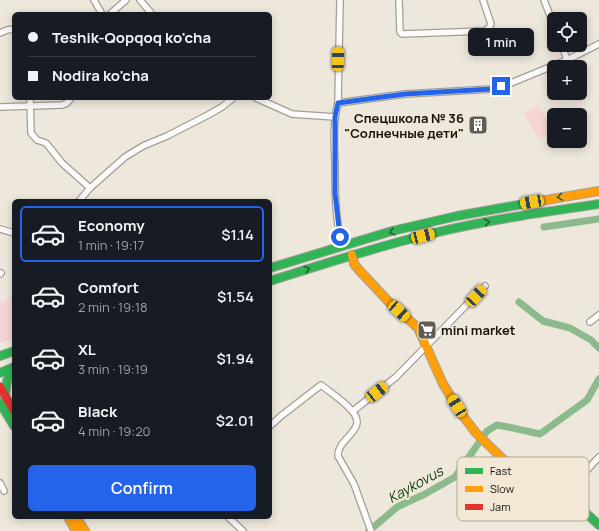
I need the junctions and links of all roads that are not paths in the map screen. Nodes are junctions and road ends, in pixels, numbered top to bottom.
1 (94, 0) edge
2 (126, 0) edge
3 (140, 0) edge
4 (340, 0) edge
5 (399, 0) edge
6 (483, 0) edge
7 (544, 0) edge
8 (101, 12) edge
9 (112, 12) edge
10 (150, 12) edge
11 (549, 12) edge
12 (12, 29) edge
13 (0, 33) edge
14 (599, 44) edge
15 (564, 52) edge
16 (567, 60) joint
17 (547, 68) edge
18 (30, 100) edge
19 (69, 100) edge
20 (230, 100) edge
21 (260, 100) edge
22 (338, 103) junction
23 (0, 106) edge
24 (30, 106) junction
25 (335, 117) junction
26 (90, 188) junction
27 (599, 191) edge
28 (82, 199) edge
29 (599, 204) edge
30 (458, 216) junction
31 (460, 228) junction
32 (0, 229) edge
33 (12, 233) edge
34 (342, 246) junction
35 (352, 255) junction
36 (272, 267) edge
37 (272, 280) edge
38 (485, 286) dead end
39 (599, 315) edge
40 (590, 322) dead end
41 (426, 347) junction
42 (12, 368) edge
43 (12, 371) edge
44 (0, 373) edge
45 (0, 388) edge
46 (2, 400) edge
47 (12, 409) edge
48 (353, 411) junction
49 (2, 413) edge
50 (12, 424) edge
51 (272, 424) edge
52 (501, 457) edge
53 (599, 457) edge
54 (589, 468) edge
55 (0, 483) edge
56 (4, 491) dead end
57 (589, 516) edge
58 (69, 519) edge
59 (77, 519) edge
60 (230, 519) edge
61 (599, 525) edge
62 (370, 529) edge
63 (76, 531) edge
64 (85, 531) edge
65 (243, 531) edge

1 - 8 street
2 - 9 street
3 - 10 street
4 - 22 street
5 - 6 street
7 - 11 street
12 - 13 street
14 - 16 street
15 - 16 street
17 - 22 street
18 - 24 street
19 - 24 street
20 - 26 street
21 - 25 street
22 - 25 street
23 - 24 street
24 - 26 street
25 - 34 street
26 - 28 street
27 -> 30 main road
31 -> 29 main road
30 - 31 main road
30 -> 34 main road
31 - 35 main road
32 - 33 street
34 - 36 main road
37 -> 35 main road
35 - 41 main road
38 - 41 street
39 - 40 street
41 - 48 street
41 - 52 main road
42 - 44 main road
43 - 46 main road
45 - 46 main road
46 - 47 main road
46 - 49 main road
48 - 51 street
48 - 62 street
49 - 50 main road
53 - 54 street
55 - 56 street
57 - 61 main road
58 - 63 main road
59 - 64 main road
60 - 65 street

